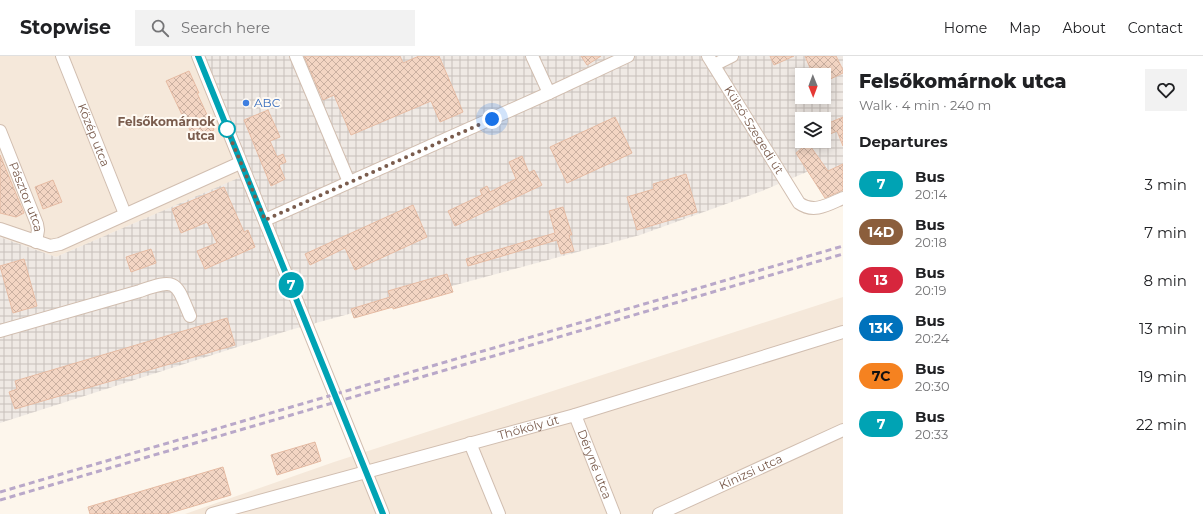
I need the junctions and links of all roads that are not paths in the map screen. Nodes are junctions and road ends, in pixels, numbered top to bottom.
1 (62, 56) edge
2 (198, 56) edge
3 (296, 56) edge
4 (532, 56) edge
5 (628, 56) edge
6 (732, 56) edge
7 (711, 61) edge
8 (549, 94) junction
9 (0, 131) edge
10 (240, 163) junction
11 (350, 182) junction
12 (843, 198) edge
13 (125, 214) junction
14 (265, 220) junction
15 (0, 229) edge
16 (36, 242) junction
17 (190, 316) dead end
18 (0, 331) edge
19 (843, 332) edge
20 (575, 415) junction
21 (843, 430) edge
22 (470, 443) junction
23 (366, 472) junction
24 (212, 514) edge
25 (383, 514) edge
26 (499, 514) edge
27 (614, 514) edge
28 (659, 514) edge

1 - 13 street, Közép utca
2 - 10 street
3 - 11 street
4 - 8 street
5 - 8 street
6 - 7 street
7 - 12 street, Külső-Szegedi út
8 - 11 street
9 - 16 street, Pásztor utca
10 - 13 street
10 - 14 street
11 - 14 street
13 - 16 street
14 - 23 street
15 - 16 street
17 - 18 street
19 - 20 street, Thököly út
20 - 22 street, Thököly út
20 - 27 street, Déryné utca
21 - 28 street, Kinizsi utca
22 - 23 street, Thököly út
22 - 26 street
23 - 24 street, Thököly út
23 - 25 street

